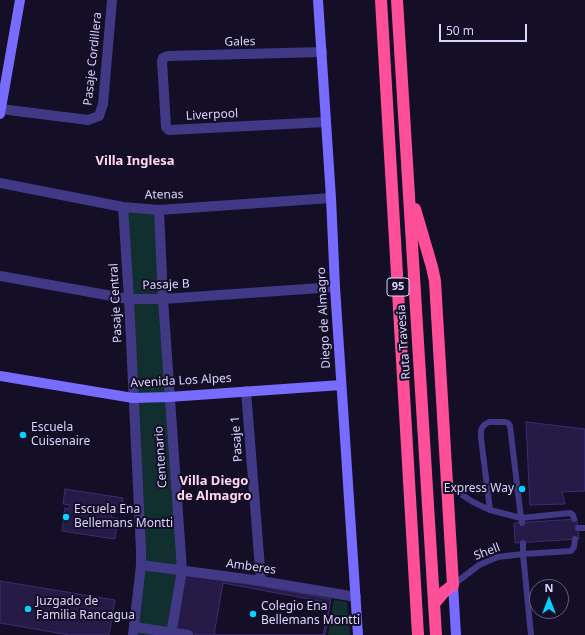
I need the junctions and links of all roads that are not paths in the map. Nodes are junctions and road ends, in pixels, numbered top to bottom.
1 (20, 0) edge
2 (112, 0) edge
3 (318, 0) edge
4 (381, 0) edge
5 (397, 0) edge
6 (322, 52) junction
7 (162, 61) joint
8 (0, 112) edge
9 (326, 122) junction
10 (0, 184) edge
11 (409, 189) junction
12 (331, 198) junction
13 (123, 207) junction
14 (160, 210) junction
15 (0, 276) edge
16 (334, 287) junction
17 (129, 298) junction
18 (163, 299) junction
19 (0, 376) edge
20 (341, 385) junction
21 (246, 391) junction
22 (169, 397) junction
23 (134, 398) junction
24 (446, 485) junction
25 (490, 510) junction
26 (574, 519) dead end
27 (522, 520) junction
28 (574, 539) dead end
29 (522, 543) dead end
30 (523, 554) junction
31 (141, 564) junction
32 (182, 570) junction
33 (415, 573) junction
34 (261, 581) junction
35 (453, 585) junction
36 (356, 597) junction
37 (434, 604) junction
38 (133, 631) edge
39 (172, 634) edge
40 (188, 635) edge
41 (358, 635) edge
42 (413, 635) edge
43 (418, 635) edge
44 (436, 635) edge
45 (456, 635) edge
46 (531, 635) edge

1 - 8 main road
2 - 8 street, Pasaje Cordillera
3 - 6 main road, Diego de Almagro
4 - 33 highway, Ruta Travesía / 95
5 - 11 highway, Ruta Travesía / 95
6 - 7 street, Gales
6 - 9 main road, Diego de Almagro
7 - 9 street, Liverpool
9 - 12 main road, Diego de Almagro
10 - 13 street, Atenas
11 - 24 highway
11 - 37 highway, Ruta Travesía / 95
12 - 14 street, Atenas
12 - 16 main road, Diego de Almagro
13 - 14 street, Atenas
13 - 17 street, Pasaje Central
14 - 18 street
15 - 17 street, Pasaje B
16 - 18 street, Pasaje B
16 - 20 main road, Diego de Almagro
17 - 18 street, Pasaje B
17 - 23 street, Pasaje Central
18 - 22 street
19 - 23 main road, Avenida Los Alpes
20 - 21 main road, Avenida Los Alpes
20 - 36 main road, Diego de Almagro
21 - 22 main road, Avenida Los Alpes
21 - 34 street, Pasaje 1
22 - 23 main road, Avenida Los Alpes
22 - 32 street, Centenario
23 - 31 street, Centenario
24 - 25 lane
24 - 35 highway
25 - 27 lane
25 - 27 lane
26 - 27 lane
28 - 30 lane, Shell
29 - 30 lane
30 - 35 lane, Shell
30 - 46 lane
31 - 32 street, Amberes
31 - 38 street, Centenario
32 - 34 street, Amberes
32 - 39 street, Centenario
33 - 42 highway
33 - 43 highway, Ruta Travesía / 95
34 - 36 street, Amberes
35 - 37 highway
35 - 45 main road
36 - 41 main road, Diego de Almagro
37 - 44 highway, Ruta Travesía / 95
38 - 39 street
39 - 40 street

